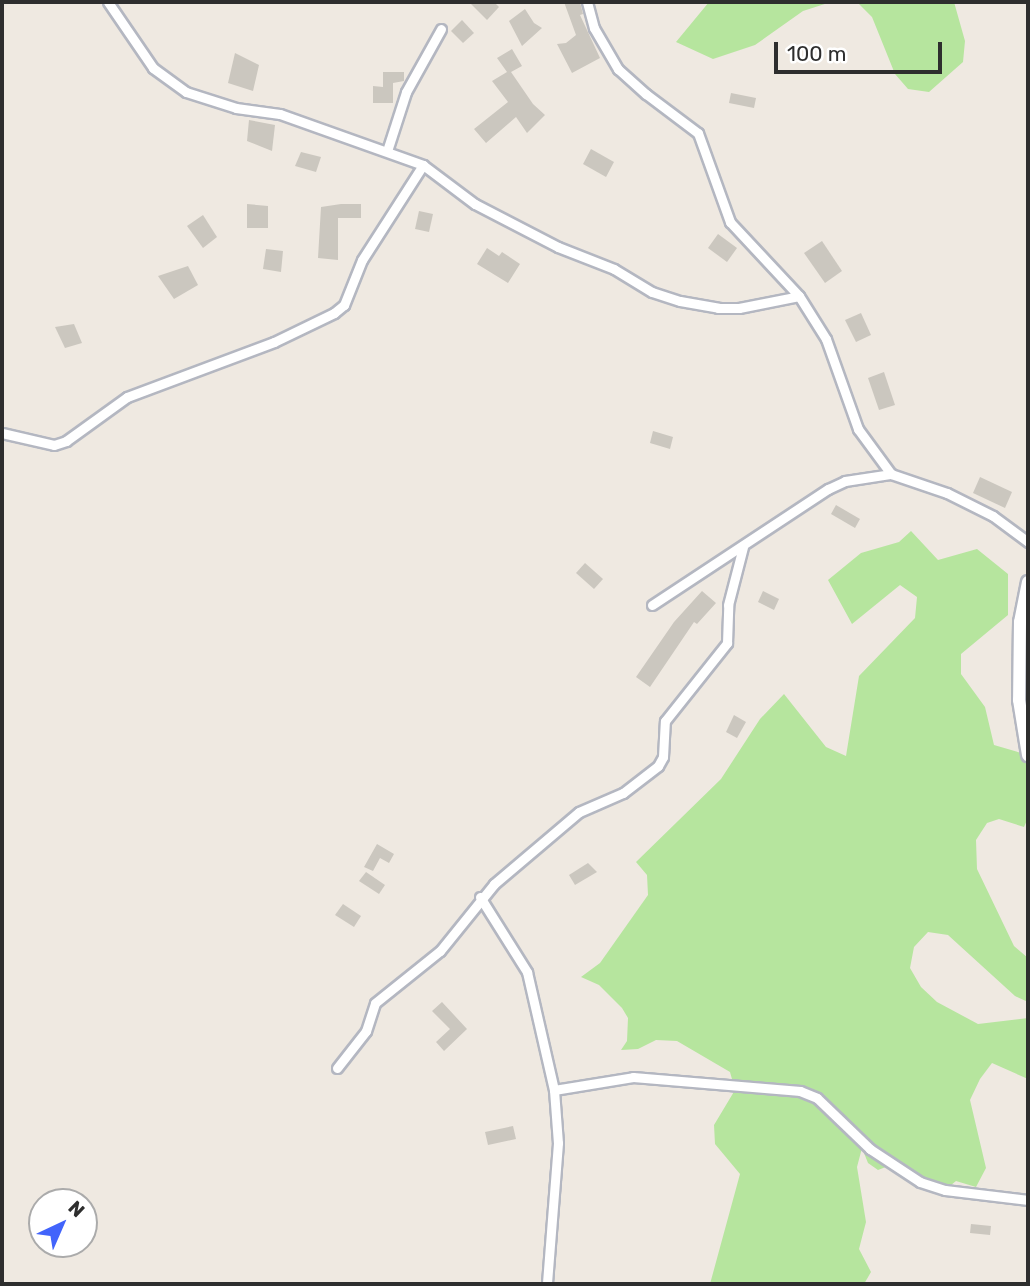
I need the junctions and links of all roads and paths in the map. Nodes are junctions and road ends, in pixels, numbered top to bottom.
1 (108, 2) edge
2 (587, 2) edge
3 (441, 29) dead end
4 (387, 152) junction
5 (423, 165) junction
6 (799, 296) junction
7 (2, 433) edge
8 (891, 474) junction
9 (1028, 542) edge
10 (743, 547) junction
11 (1028, 582) edge
12 (652, 605) dead end
13 (1028, 755) edge
14 (480, 897) junction
15 (337, 1068) dead end
16 (554, 1090) junction
17 (1028, 1200) edge
18 (547, 1284) edge

1 - 4 street
2 - 6 street
3 - 4 street
4 - 5 street
5 - 6 street
5 - 7 street
6 - 8 street
8 - 9 street
8 - 10 street
10 - 12 street
10 - 14 street
11 - 13 street
14 - 15 street
14 - 16 street
16 - 17 street
16 - 18 street

